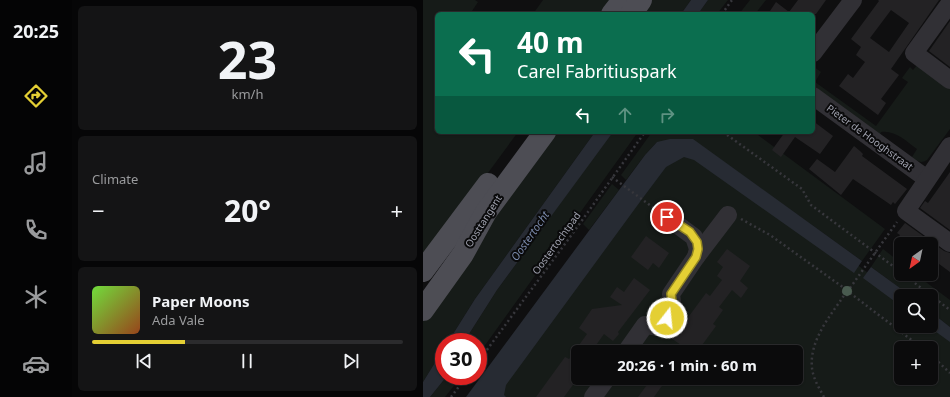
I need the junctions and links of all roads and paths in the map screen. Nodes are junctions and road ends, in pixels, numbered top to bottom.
1 (623, 0) edge
2 (641, 0) edge
3 (732, 0) edge
4 (853, 0) edge
5 (950, 3) edge
6 (614, 12) edge
7 (632, 12) edge
8 (723, 12) edge
9 (815, 50) edge
10 (950, 80) edge
11 (815, 97) edge
12 (525, 134) edge
13 (544, 134) edge
14 (644, 134) edge
15 (726, 134) edge
16 (950, 146) edge
17 (612, 177) junction
18 (927, 179) junction
19 (645, 202) dead end
20 (906, 211) junction
21 (728, 215) joint
22 (667, 217) dead end
23 (950, 243) edge
24 (875, 253) junction
25 (696, 257) junction
26 (894, 267) edge
27 (423, 271) edge
28 (912, 281) edge
29 (844, 288) junction
30 (850, 288) junction
31 (845, 294) junction
32 (850, 294) junction
33 (423, 310) edge
34 (950, 310) edge
35 (913, 341) edge
36 (631, 345) edge
37 (487, 350) edge
38 (938, 362) edge
39 (950, 373) edge
40 (460, 385) edge
41 (602, 385) edge
42 (451, 397) edge
43 (593, 397) edge
44 (823, 397) edge

1 - 6 main road
2 - 7 main road
3 - 8 path
4 - 9 street
5 - 10 street
11 - 18 street, Pieter de Hooghstraat
12 - 27 main road, Oosttangent
13 - 33 main road, Oosttangent
14 - 17 path, Oostertochtpad
15 - 24 path
16 - 18 street
17 - 19 path
17 - 37 path, Oostertochtpad
18 - 20 street
20 - 23 street
20 - 24 path
21 - 25 street
21 - 29 path
22 - 25 street
24 - 26 path
24 - 30 path
25 - 36 street
28 - 34 path
29 - 30 path
29 - 31 path
30 - 32 path
31 - 32 path
31 - 44 path
32 - 35 path
38 - 39 path
40 - 42 path
41 - 43 street

